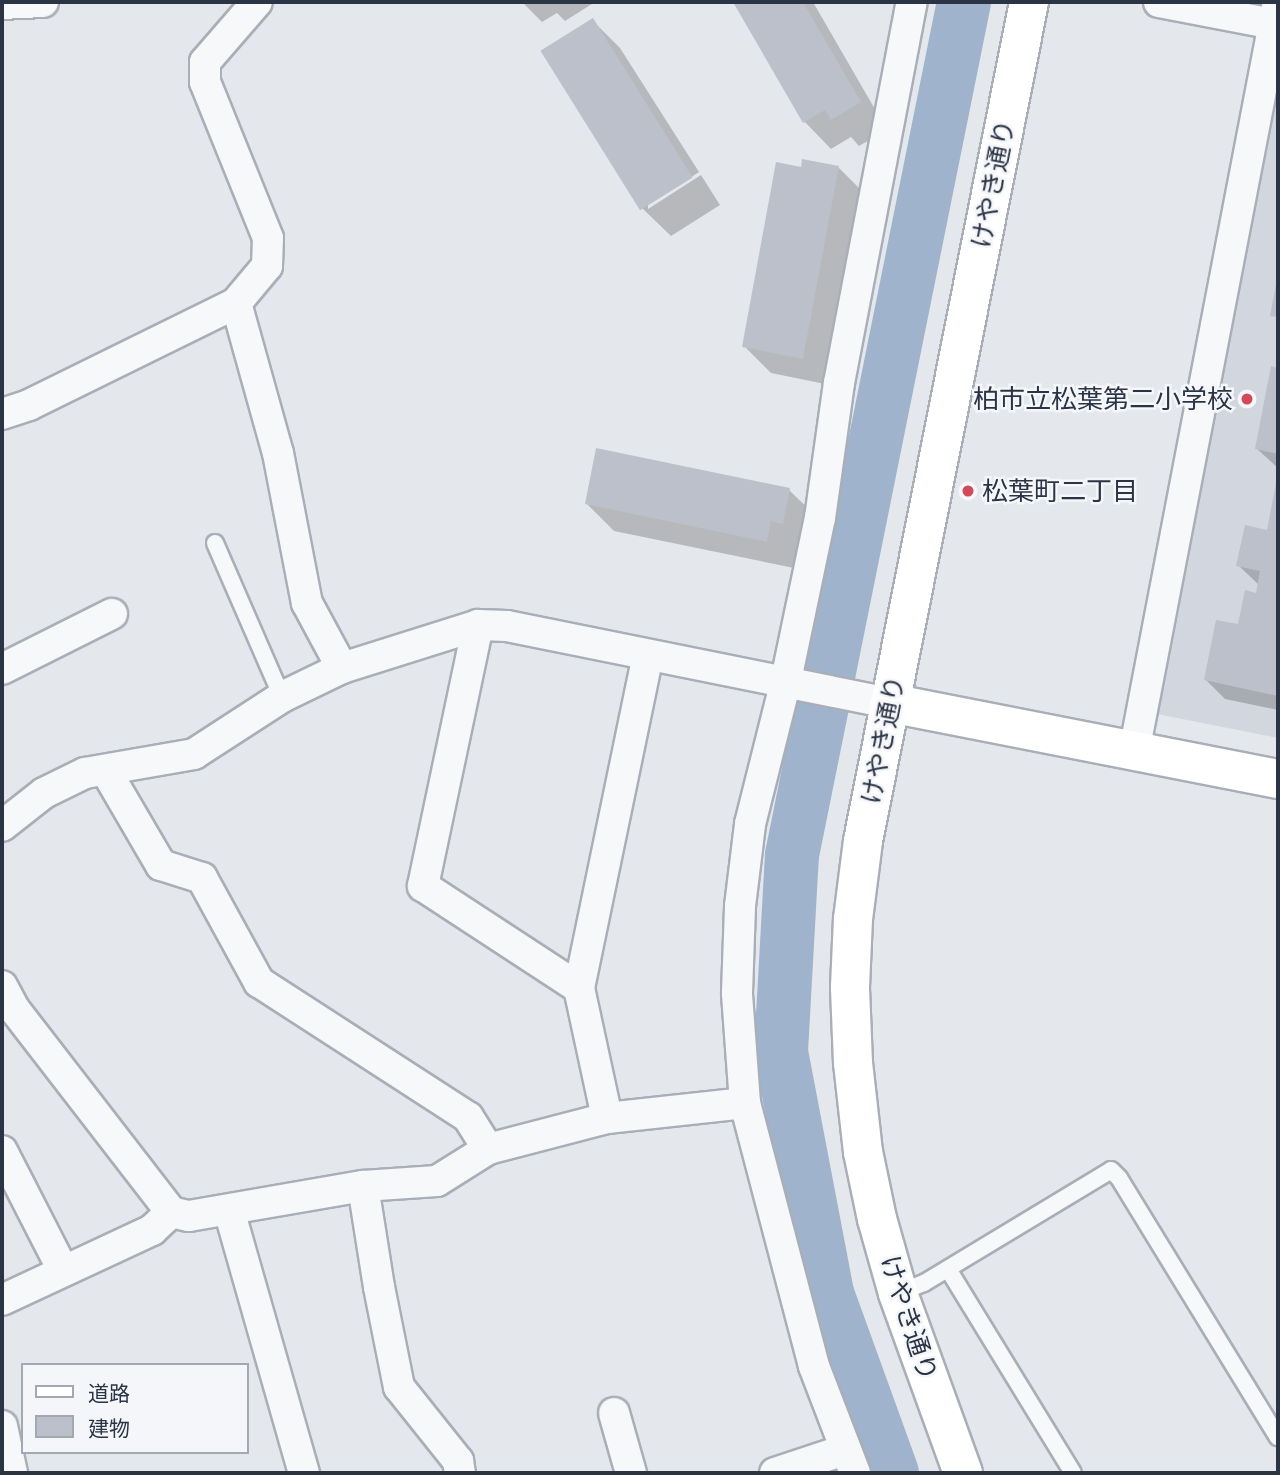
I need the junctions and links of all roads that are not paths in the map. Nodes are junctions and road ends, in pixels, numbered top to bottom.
1 (43, 2) edge
2 (257, 2) edge
3 (912, 2) edge
4 (1029, 2) edge
5 (1159, 2) edge
6 (2, 4) edge
7 (1277, 17) edge
8 (236, 303) junction
9 (2, 414) edge
10 (215, 543) dead end
11 (112, 614) dead end
12 (478, 625) junction
13 (648, 656) junction
14 (342, 668) junction
15 (2, 669) edge
16 (793, 686) junction
17 (282, 697) junction
18 (873, 700) junction
19 (1134, 752) junction
20 (106, 771) junction
21 (1278, 779) edge
22 (2, 826) edge
23 (2, 986) edge
24 (579, 988) junction
25 (745, 1103) junction
26 (607, 1118) junction
27 (488, 1149) junction
28 (2, 1151) edge
29 (363, 1186) junction
30 (229, 1210) junction
31 (171, 1212) junction
32 (948, 1269) junction
33 (63, 1270) junction
34 (898, 1293) junction
35 (2, 1300) edge
36 (614, 1413) dead end
37 (2, 1426) edge
38 (1278, 1437) edge
39 (850, 1462) edge
40 (12, 1473) edge
41 (304, 1473) edge
42 (460, 1473) edge
43 (631, 1473) edge
44 (775, 1473) edge
45 (963, 1473) edge
46 (1073, 1473) edge

1 - 6 street
2 - 8 street
3 - 16 street
4 - 18 street, けやき通り
5 - 7 street
7 - 19 street
8 - 9 street
8 - 14 street
10 - 17 lane
11 - 15 street
12 - 13 street
12 - 14 street
12 - 24 street
13 - 16 street
13 - 24 street
14 - 17 street
16 - 18 street
16 - 25 street
17 - 20 street
18 - 19 street
18 - 34 street, けやき通り
19 - 21 street
20 - 22 street
20 - 27 street
23 - 31 street
24 - 26 street
25 - 26 street
25 - 39 street
26 - 27 street
27 - 29 street
28 - 33 street
29 - 30 street
29 - 42 street
30 - 31 street
30 - 41 street
31 - 33 street
32 - 34 lane
32 - 38 lane
32 - 46 lane
33 - 35 street
34 - 45 street, けやき通り
36 - 43 street
37 - 40 street
39 - 44 street

